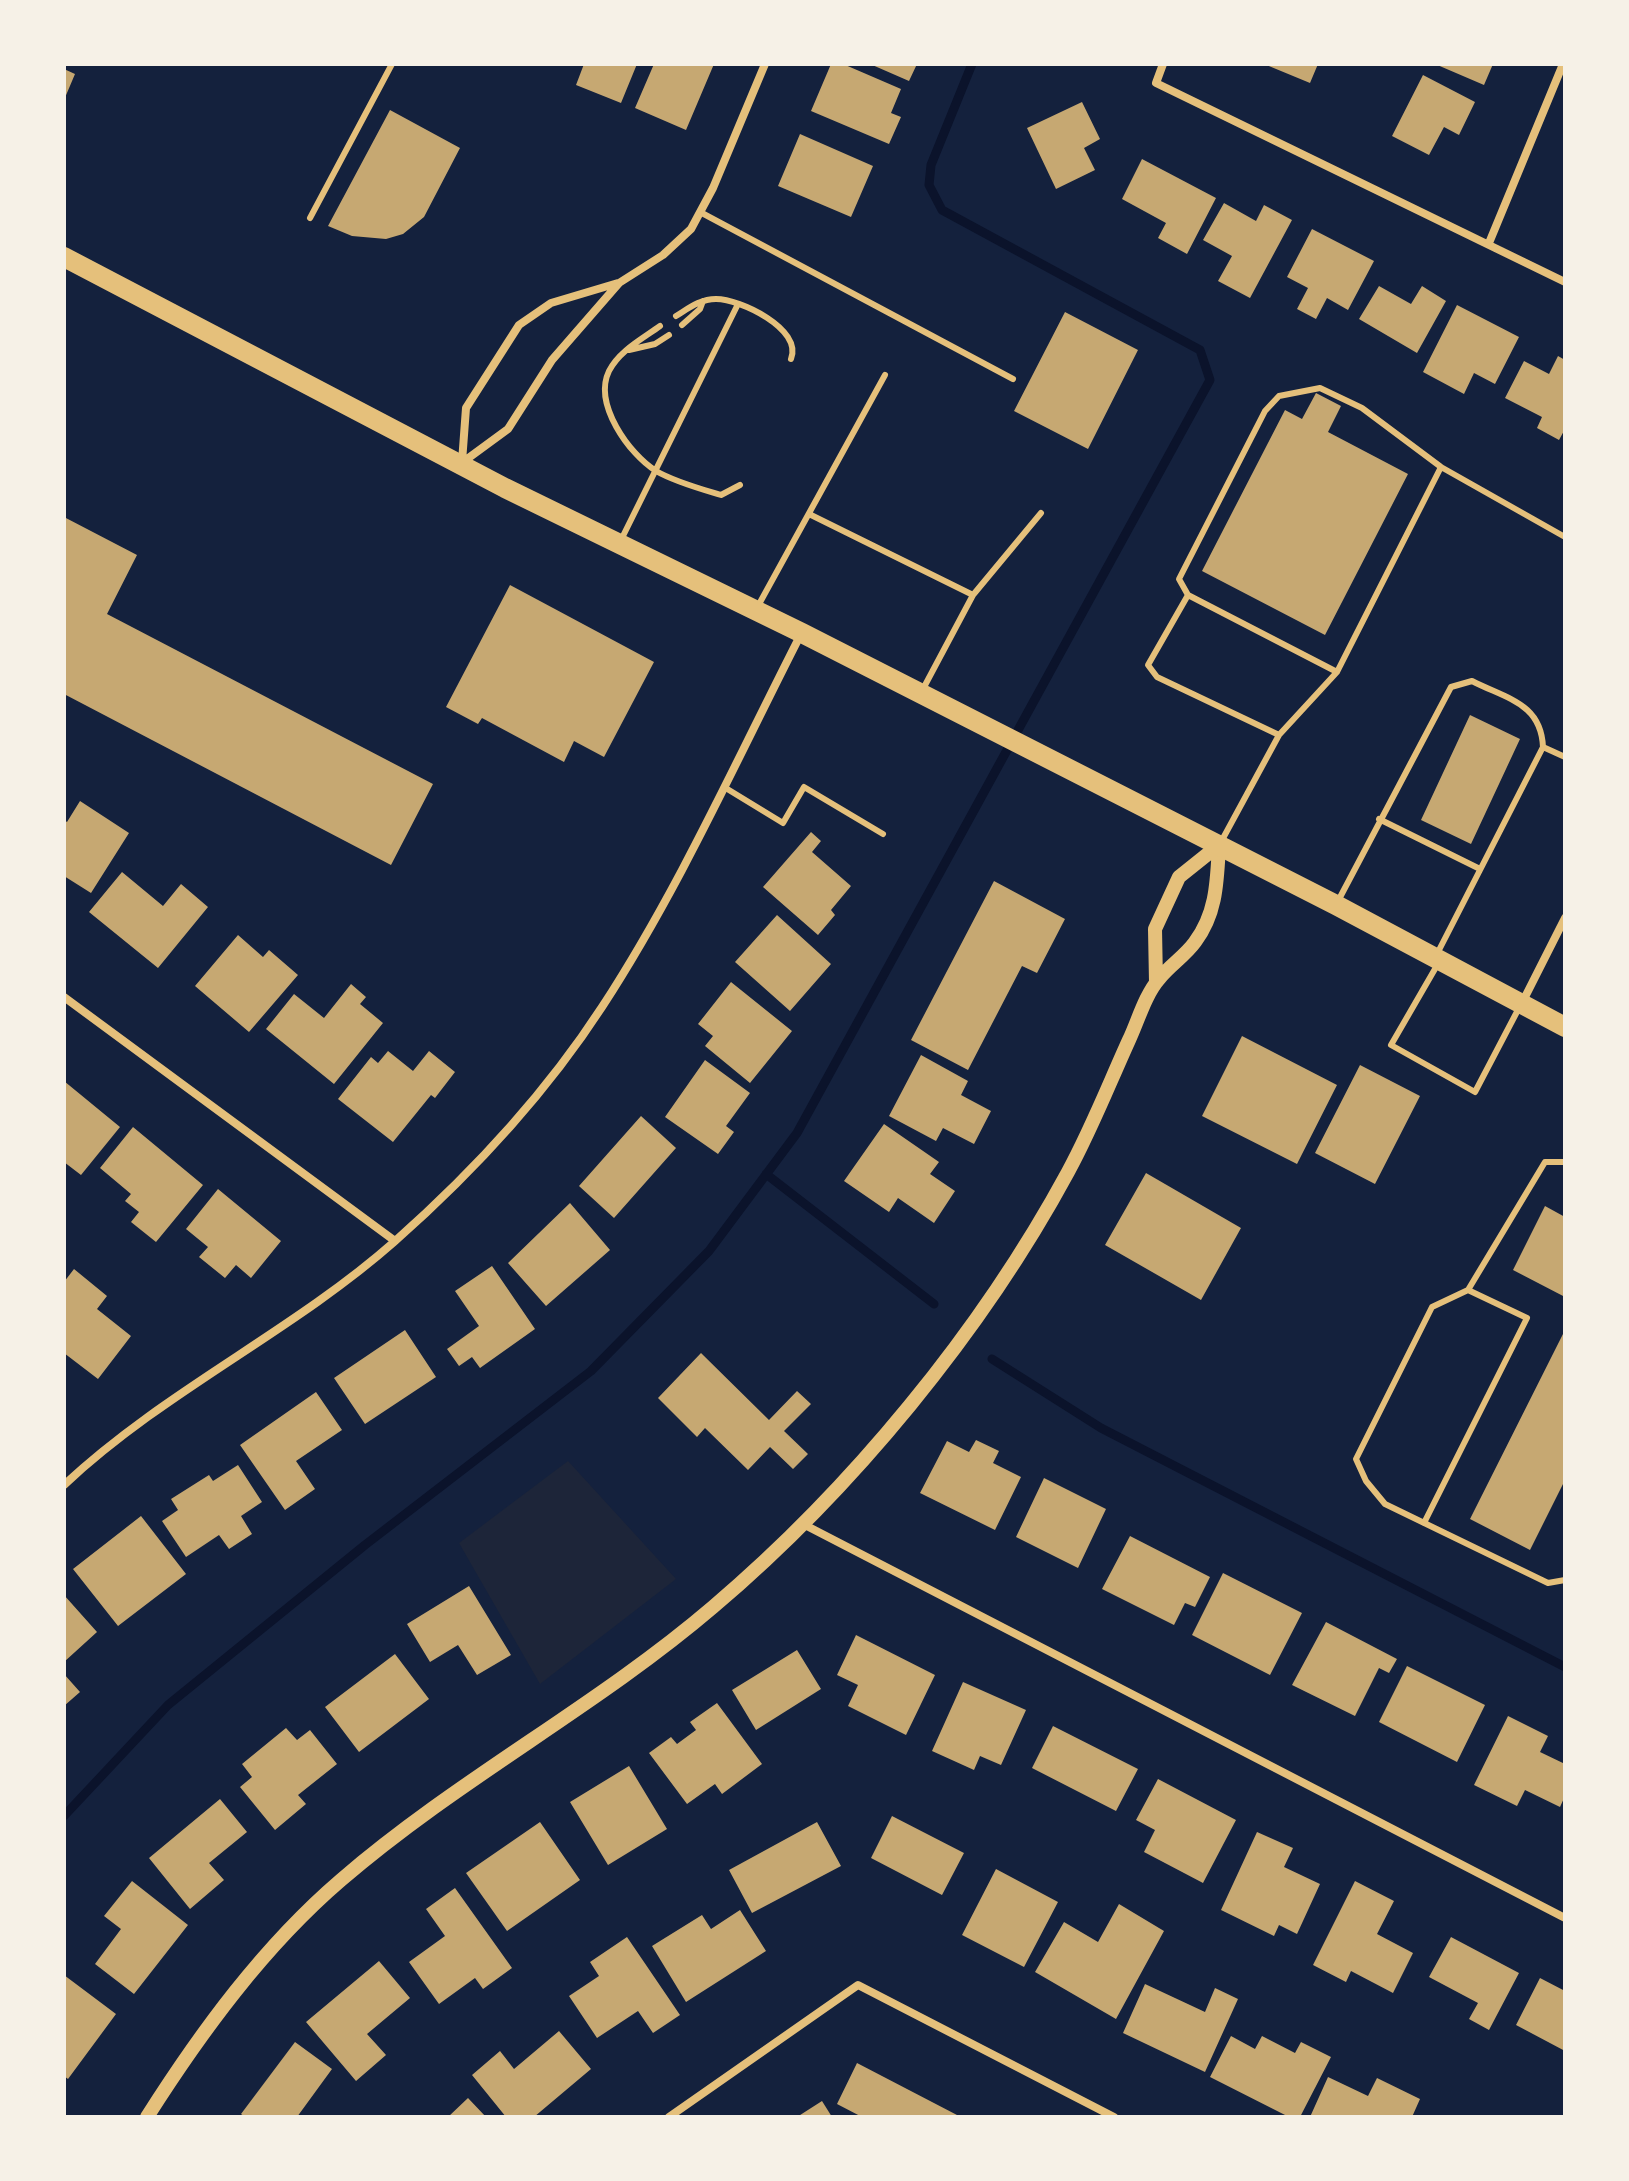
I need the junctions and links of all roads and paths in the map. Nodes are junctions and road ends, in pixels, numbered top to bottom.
1 (392, 64) edge
2 (765, 64) edge
3 (1163, 64) edge
4 (1563, 64) edge
5 (700, 212) junction
6 (310, 218) dead end
7 (1489, 243) junction
8 (64, 257) edge
9 (1565, 282) edge
10 (619, 283) junction
11 (703, 301) junction
12 (737, 306) junction
13 (676, 316) dead end
14 (682, 325) dead end
15 (660, 326) dead end
16 (669, 335) dead end
17 (626, 350) junction
18 (791, 359) dead end
19 (885, 375) dead end
20 (1013, 379) dead end
21 (462, 462) junction
22 (1441, 467) junction
23 (655, 471) junction
24 (740, 485) dead end
25 (1041, 513) dead end
26 (809, 514) junction
27 (1565, 537) edge
28 (619, 544) junction
29 (973, 595) junction
30 (1188, 595) junction
31 (755, 610) junction
32 (802, 633) junction
33 (1337, 672) junction
34 (921, 693) junction
35 (1279, 735) junction
36 (1543, 747) junction
37 (1565, 757) edge
38 (724, 787) junction
39 (1379, 819) junction
40 (883, 834) dead end
41 (1219, 845) junction
42 (1480, 869) junction
43 (1336, 905) junction
44 (1565, 918) edge
45 (1438, 958) junction
46 (1156, 982) junction
47 (64, 997) edge
48 (1521, 1004) junction
49 (1565, 1027) edge
50 (1565, 1162) edge
51 (395, 1241) junction
52 (1468, 1290) junction
53 (68, 1474) edge
54 (64, 1485) edge
55 (800, 1523) junction
56 (1424, 1523) junction
57 (1565, 1580) edge
58 (1565, 1918) edge
59 (147, 2117) edge
60 (669, 2117) edge
61 (1114, 2117) edge

1 - 6 lane
2 - 5 street
3 - 7 street
4 - 7 street
5 - 10 street
5 - 20 lane
7 - 9 street
8 - 21 main road
10 - 21 street
10 - 21 street
11 - 12 lane
11 - 13 lane
11 - 14 lane
12 - 18 lane
12 - 23 lane
15 - 17 lane
16 - 17 lane
17 - 23 lane
19 - 26 lane
21 - 28 main road
22 - 27 lane
22 - 30 lane
22 - 33 lane
23 - 24 lane
23 - 28 lane
25 - 29 lane
26 - 29 lane
26 - 31 lane
28 - 31 main road
29 - 34 lane
30 - 33 lane
30 - 35 lane
31 - 32 main road
32 - 34 main road
32 - 38 street
33 - 35 lane
34 - 41 main road
35 - 41 lane
36 - 37 lane
36 - 39 lane
36 - 42 lane
38 - 40 lane
38 - 51 street
39 - 42 lane
39 - 43 lane
41 - 43 main road
41 - 46 street
41 - 46 street
42 - 45 lane
43 - 45 main road
44 - 48 street
45 - 48 main road
45 - 48 lane
46 - 55 street
47 - 51 street
48 - 49 main road
50 - 52 lane
51 - 53 street
52 - 56 lane
52 - 56 lane
53 - 54 street
55 - 58 street
55 - 59 street
56 - 57 lane
60 - 61 street

